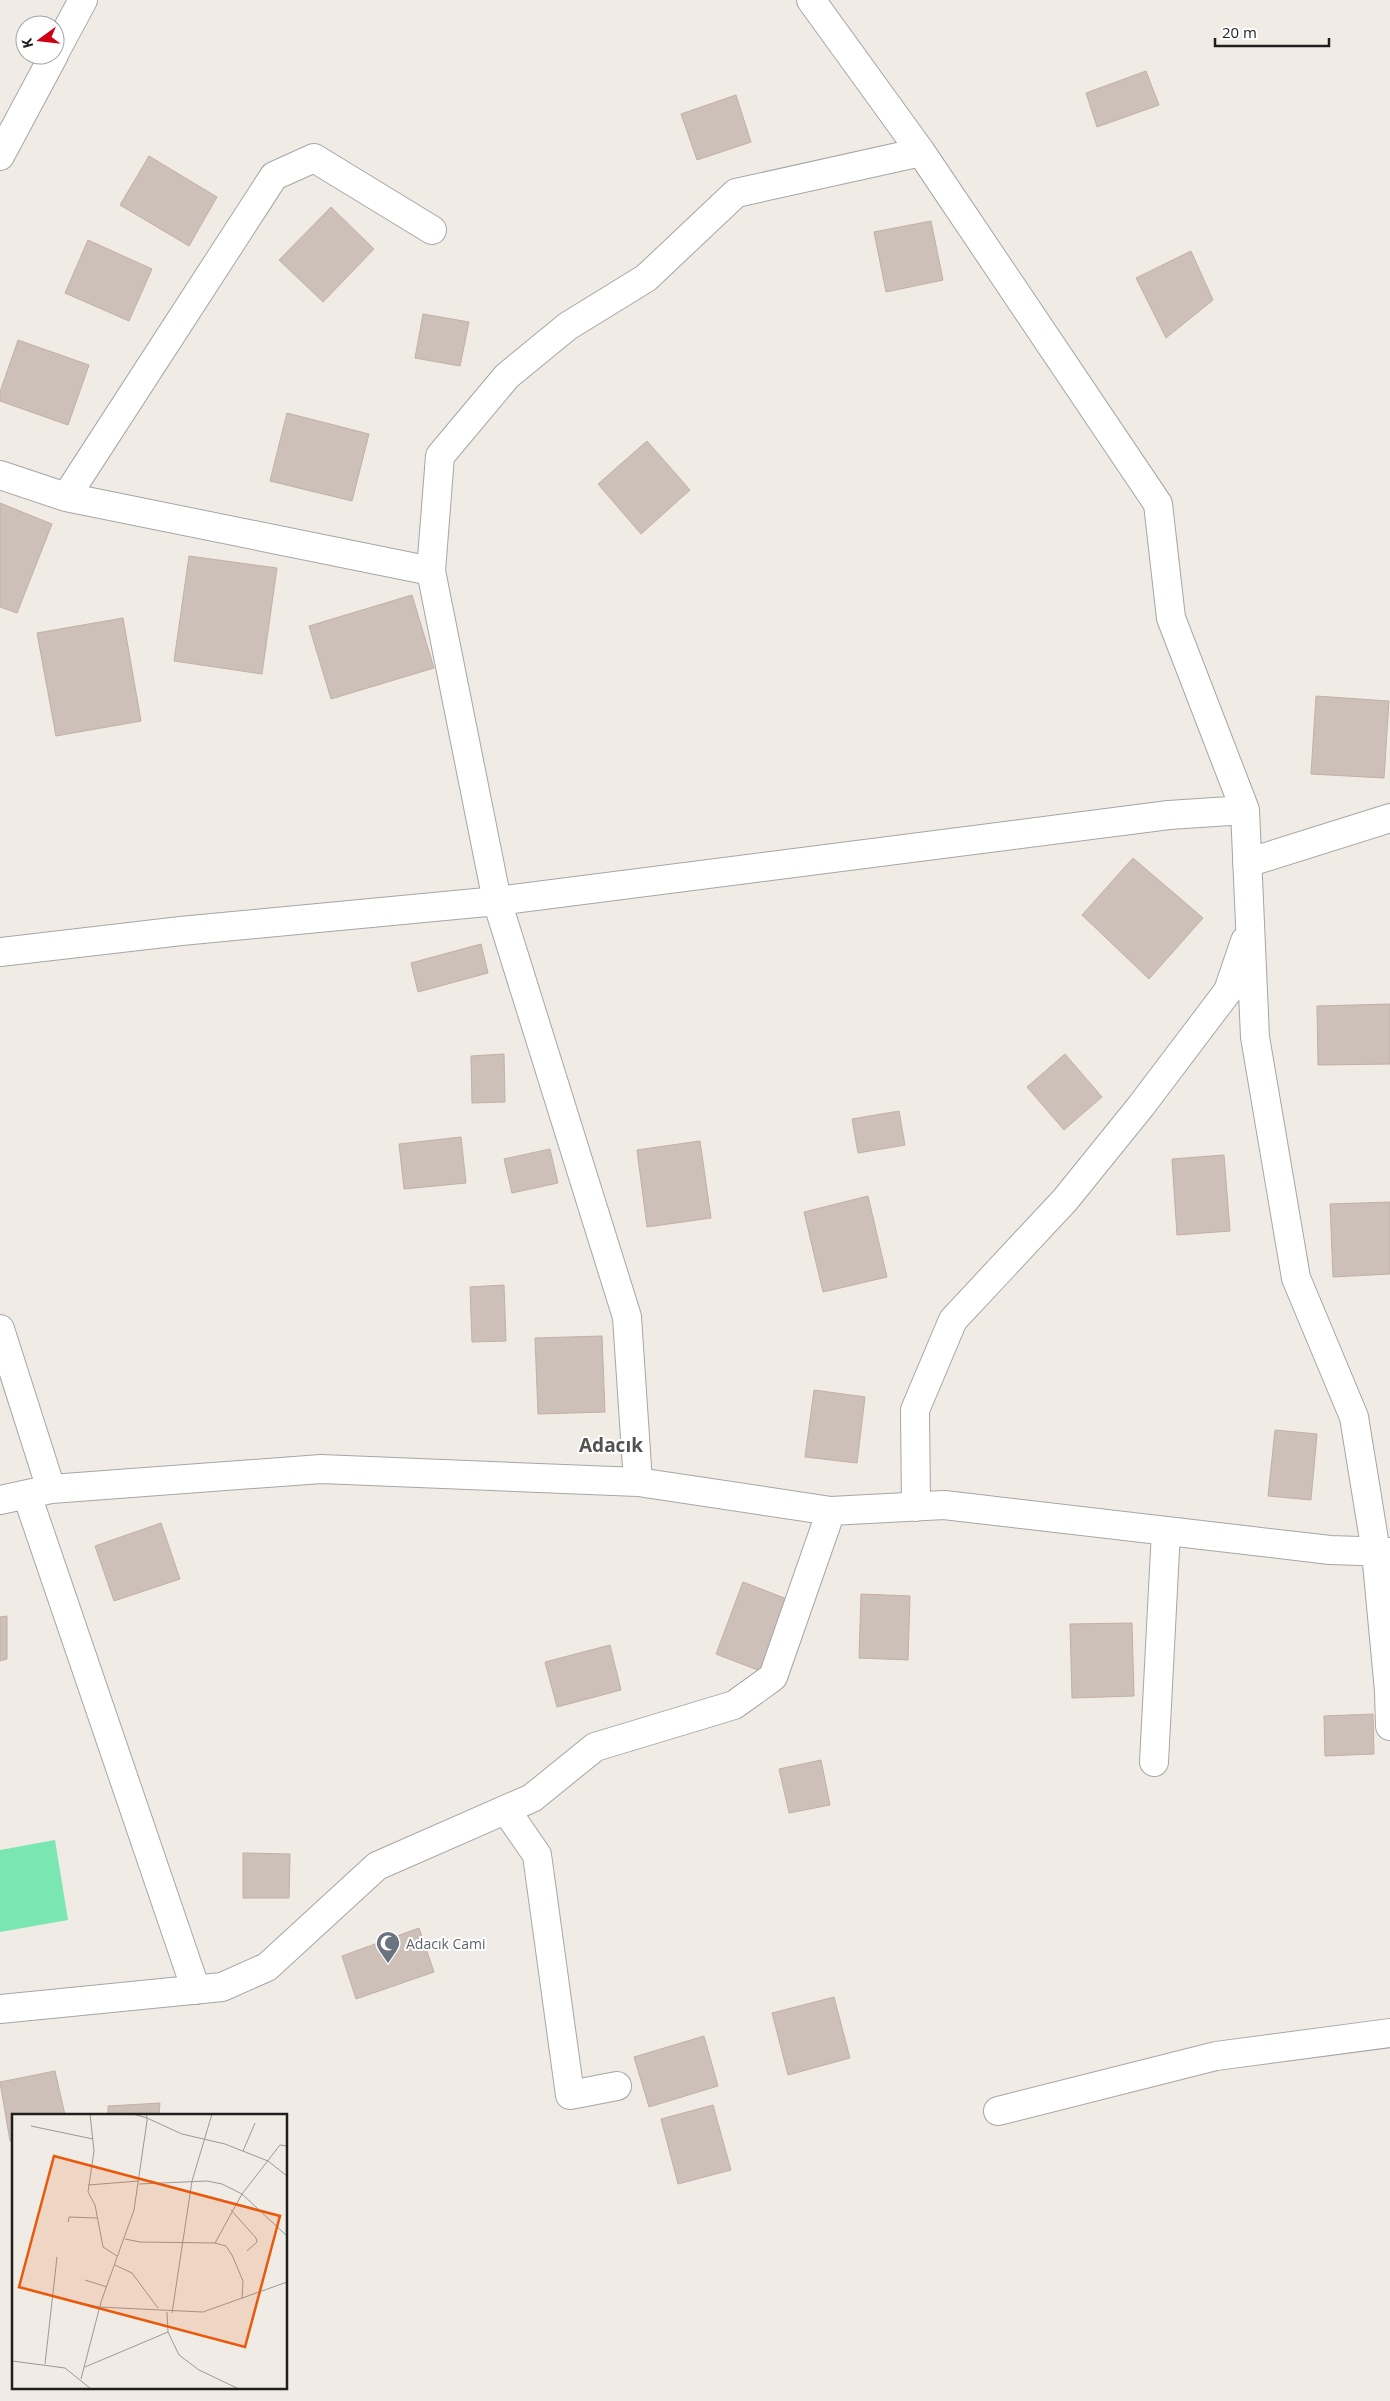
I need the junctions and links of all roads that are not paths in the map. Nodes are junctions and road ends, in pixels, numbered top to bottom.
1 (83, 0) edge
2 (811, 0) edge
3 (65, 34) edge
4 (48, 65) edge
5 (921, 152) junction
6 (0, 156) edge
7 (432, 230) dead end
8 (0, 475) edge
9 (66, 497) junction
10 (432, 571) junction
11 (1245, 810) junction
12 (1390, 818) edge
13 (1247, 863) junction
14 (497, 901) junction
15 (1250, 927) junction
16 (0, 952) edge
17 (0, 1329) edge
18 (638, 1482) junction
19 (39, 1492) junction
20 (0, 1500) edge
21 (916, 1507) junction
22 (831, 1511) junction
23 (1166, 1531) junction
24 (1383, 1552) edge
25 (1390, 1726) edge
26 (1154, 1762) dead end
27 (506, 1810) junction
28 (196, 1990) junction
29 (0, 2009) edge
30 (1390, 2033) edge
31 (616, 2086) dead end
32 (998, 2110) dead end

1 - 3 street
2 - 5 street
4 - 6 street
5 - 10 street
5 - 11 street
7 - 9 street
8 - 9 street
9 - 10 street
10 - 14 street
11 - 13 street
11 - 14 street
12 - 13 street
13 - 15 street
14 - 16 street
14 - 18 street
15 - 21 street
15 - 24 street
17 - 19 street
18 - 19 street
18 - 22 street
19 - 20 street
19 - 28 street
21 - 22 street
21 - 23 street
22 - 27 street
23 - 24 street
23 - 26 street
24 - 25 street
27 - 28 street
27 - 31 street
28 - 29 street
30 - 32 street

